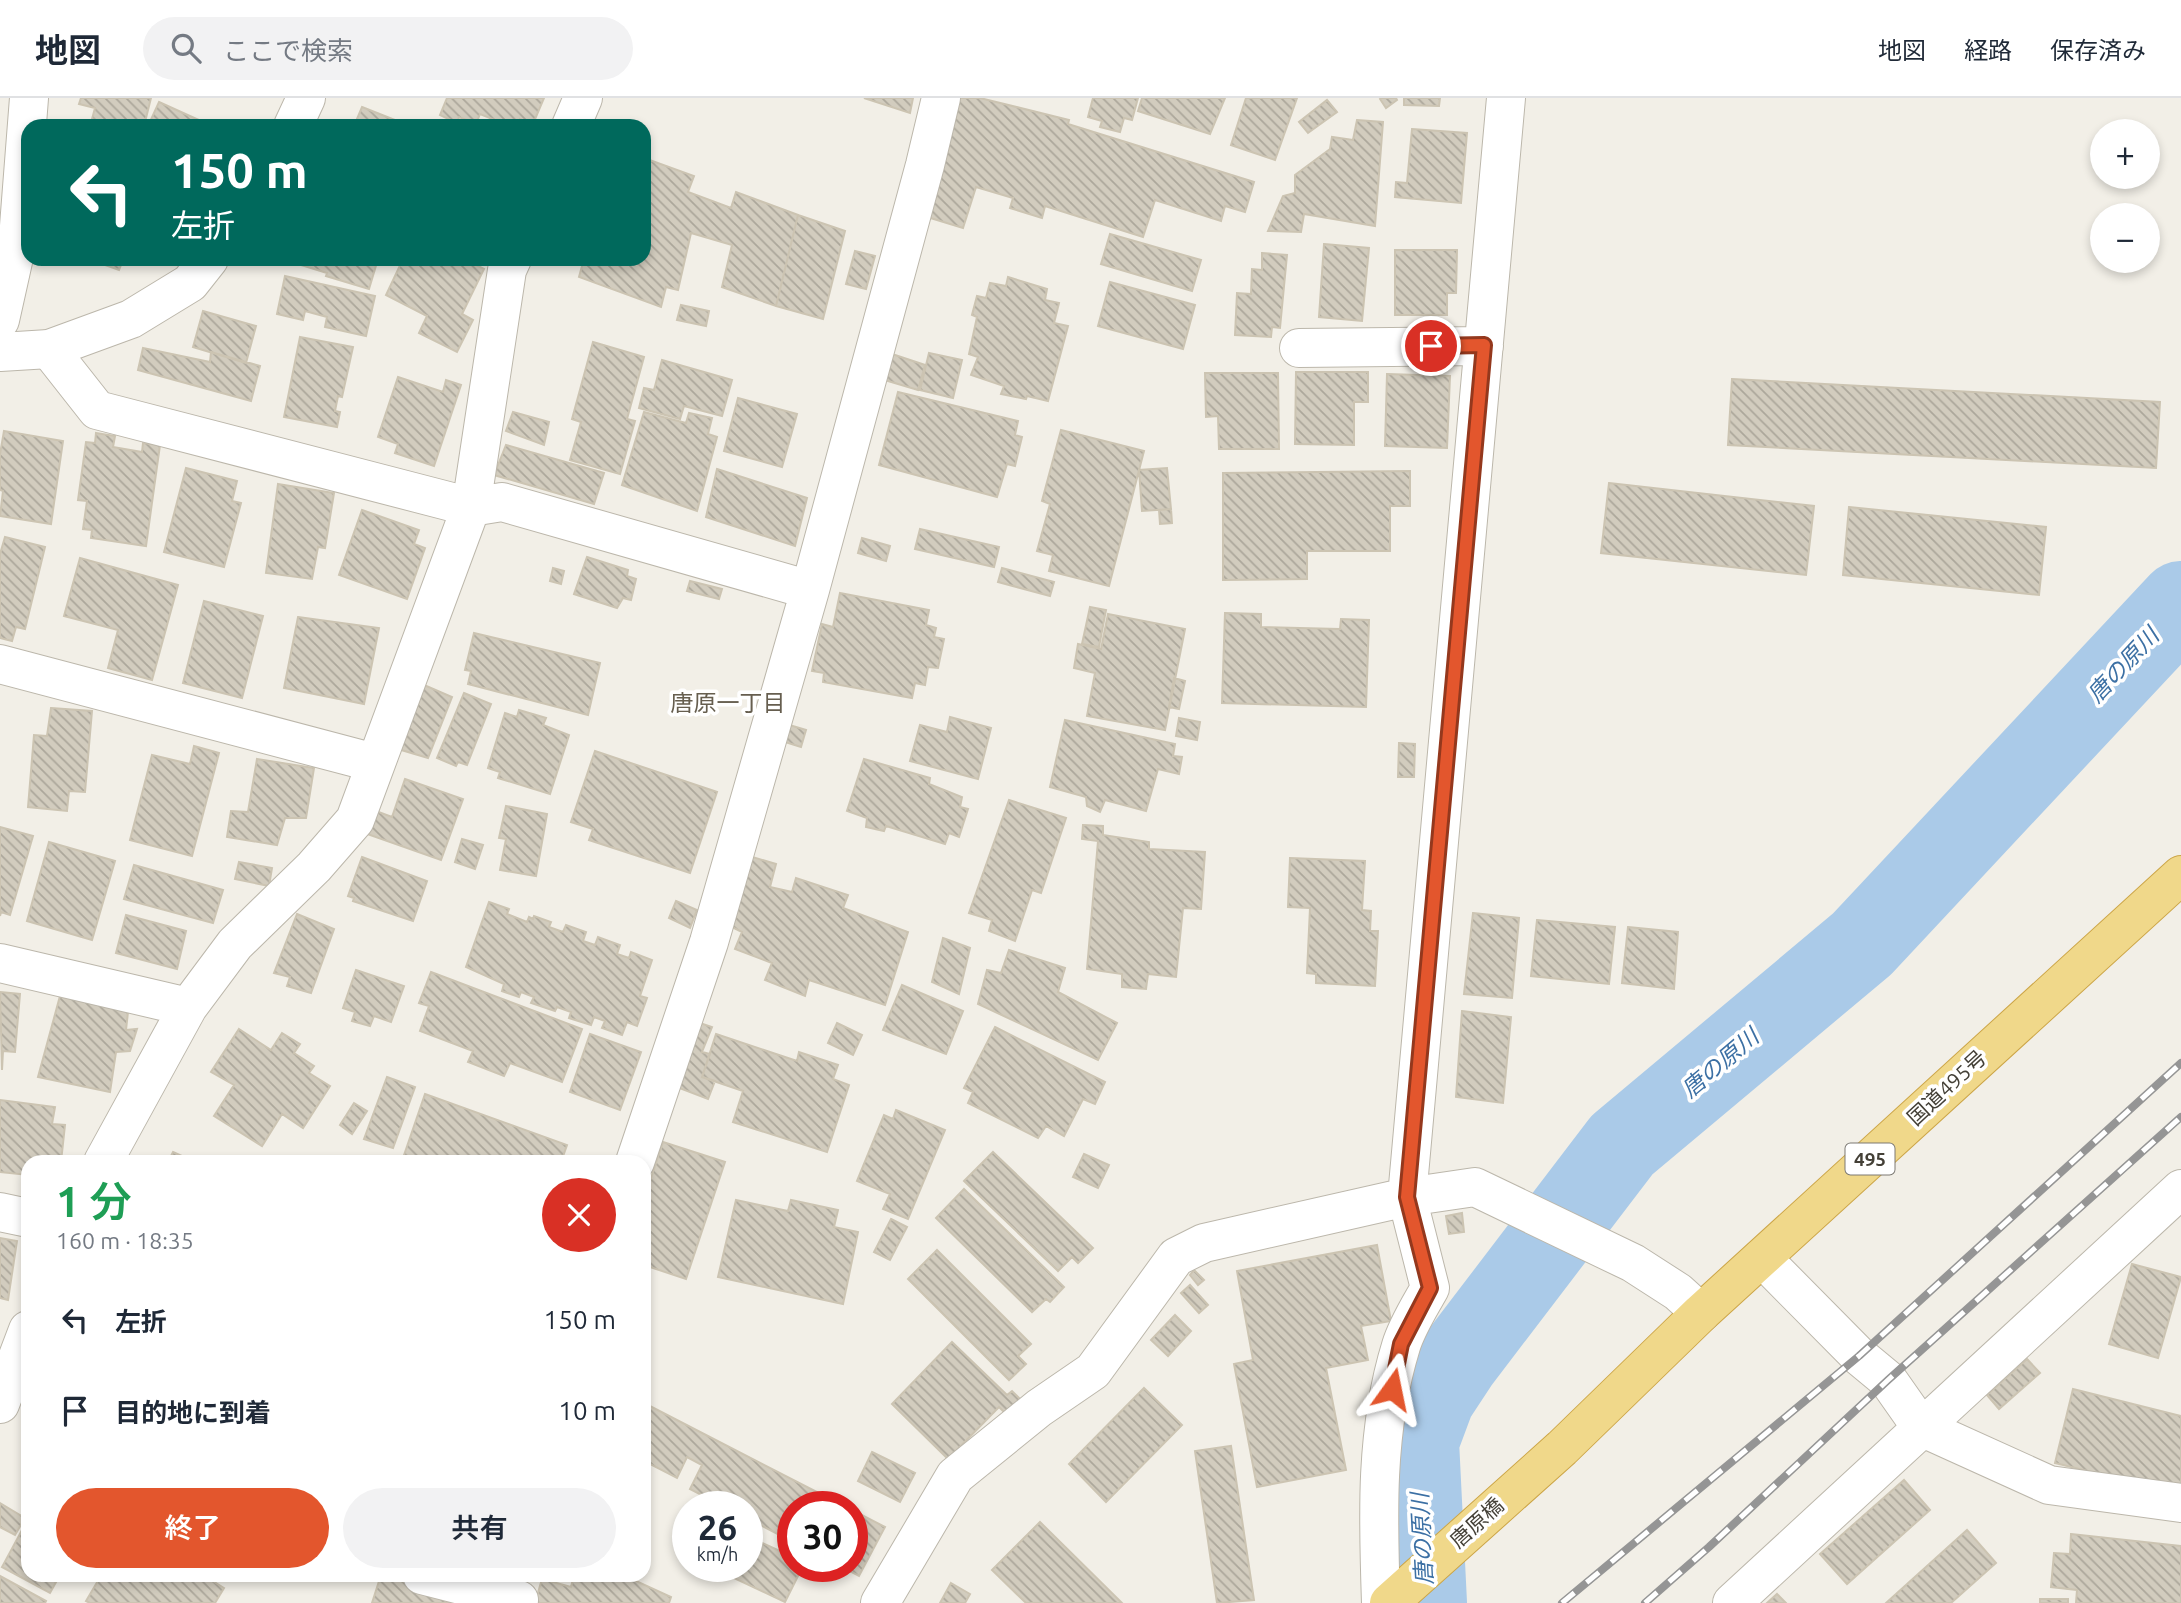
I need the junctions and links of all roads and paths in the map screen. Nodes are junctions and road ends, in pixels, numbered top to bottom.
1 (29, 98) edge
2 (306, 98) edge
3 (583, 98) edge
4 (941, 98) edge
5 (1506, 98) edge
6 (27, 119) edge
7 (296, 119) edge
8 (574, 119) edge
9 (21, 201) edge
10 (203, 266) edge
11 (509, 266) edge
12 (0, 320) edge
13 (1484, 345) junction
14 (1299, 348) dead end
15 (49, 349) junction
16 (0, 352) edge
17 (471, 507) junction
18 (810, 590) junction
19 (0, 664) edge
20 (375, 763) junction
21 (2181, 875) edge
22 (0, 962) edge
23 (188, 1007) junction
24 (107, 1155) edge
25 (637, 1155) edge
26 (2181, 1189) edge
27 (1407, 1197) junction
28 (0, 1212) edge
29 (21, 1216) edge
30 (1762, 1258) junction
31 (1701, 1313) junction
32 (21, 1348) edge
33 (0, 1404) edge
34 (1921, 1427) junction
35 (1562, 1448) joint
36 (2181, 1503) edge
37 (460, 1582) edge
38 (521, 1593) edge
39 (1388, 1602) edge
40 (880, 1603) edge
41 (1732, 1603) edge

1 - 6 street
2 - 7 street
3 - 8 street
4 - 18 street
5 - 13 street
9 - 12 street
10 - 15 street
11 - 17 street
13 - 14 street
13 - 27 street
15 - 16 street
15 - 17 street
17 - 18 street
17 - 20 street
18 - 25 street
19 - 20 street
20 - 23 street
21 - 30 highway, 国道495号 / 495
22 - 23 street
23 - 24 street
26 - 34 street
27 - 31 street
27 - 39 street
27 - 40 street
28 - 29 street
30 - 31 highway, 国道495号 / 495
30 - 34 street
31 - 35 highway, 国道495号 / 495
32 - 33 street
34 - 36 street
34 - 41 street
35 - 39 highway, 唐原橋 / 495
37 - 38 street

